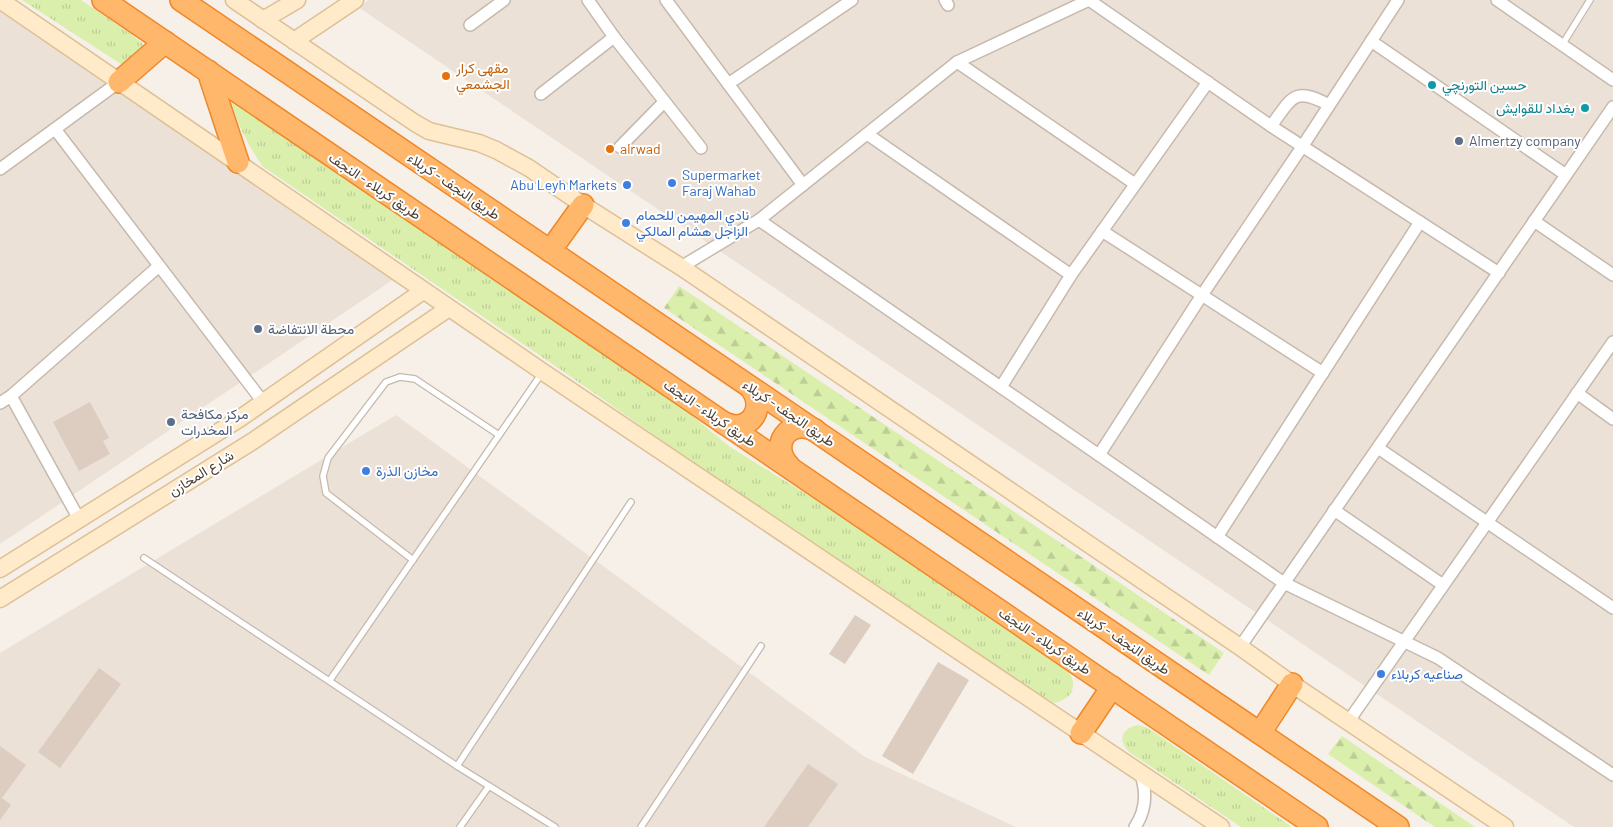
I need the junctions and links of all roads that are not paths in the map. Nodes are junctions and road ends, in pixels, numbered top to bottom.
1 (0, 0) edge
2 (103, 0) edge
3 (181, 0) edge
4 (234, 0) edge
5 (297, 0) edge
6 (354, 0) edge
7 (504, 0) edge
8 (588, 0) edge
9 (852, 0) edge
10 (1089, 0) edge
11 (1398, 0) edge
12 (1497, 0) edge
13 (1590, 0) edge
14 (669, 1) edge
15 (1066, 4) edge
16 (263, 20) junction
17 (470, 25) dead end
18 (614, 37) junction
19 (294, 41) junction
20 (1371, 41) junction
21 (165, 42) junction
22 (1562, 45) junction
23 (957, 62) junction
24 (208, 71) junction
25 (1613, 80) edge
26 (120, 82) junction
27 (1208, 82) junction
28 (728, 84) junction
29 (541, 94) dead end
30 (664, 102) junction
31 (1330, 105) junction
32 (1613, 107) edge
33 (1271, 126) junction
34 (55, 129) junction
35 (867, 134) junction
36 (620, 147) dead end
37 (1302, 147) junction
38 (701, 148) dead end
39 (238, 162) junction
40 (2, 165) edge
41 (1566, 175) junction
42 (803, 184) junction
43 (1135, 184) junction
44 (583, 205) junction
45 (759, 220) junction
46 (1534, 221) junction
47 (1420, 222) junction
48 (1102, 231) junction
49 (550, 251) junction
50 (159, 266) junction
51 (681, 267) junction
52 (1499, 272) junction
53 (1071, 275) junction
54 (1613, 275) edge
55 (423, 291) junction
56 (1202, 295) junction
57 (449, 308) junction
58 (1613, 342) edge
59 (341, 348) junction
60 (318, 364) junction
61 (356, 370) junction
62 (543, 372) junction
63 (1323, 373) junction
64 (333, 386) junction
65 (1001, 387) junction
66 (751, 388) junction
67 (1577, 393) junction
68 (11, 396) junction
69 (263, 402) junction
70 (0, 403) edge
71 (1613, 419) edge
72 (724, 423) junction
73 (815, 430) junction
74 (499, 435) junction
75 (1378, 448) junction
76 (1099, 455) junction
77 (789, 466) junction
78 (631, 502) dead end
79 (1334, 510) junction
80 (79, 519) junction
81 (1487, 523) junction
82 (1217, 537) junction
83 (144, 558) dead end
84 (413, 560) junction
85 (0, 569) edge
86 (1284, 583) junction
87 (1443, 585) junction
88 (0, 599) edge
89 (1613, 608) edge
90 (1404, 642) junction
91 (761, 646) dead end
92 (1240, 647) junction
93 (330, 680) junction
94 (1292, 684) junction
95 (1112, 687) junction
96 (1348, 722) junction
97 (1081, 733) junction
98 (1260, 734) junction
99 (457, 766) junction
100 (1140, 772) junction
101 (1613, 776) edge
102 (489, 786) junction
103 (460, 827) edge
104 (555, 827) edge
105 (641, 827) edge
106 (1135, 827) edge
107 (1221, 827) edge
108 (1317, 827) edge
109 (1398, 827) edge
110 (1505, 827) edge

1 - 26 main road
2 - 21 highway, طريق كربلاء - النجف
3 - 49 highway, طريق النجف - كربلاء
4 - 16 main road
5 - 16 main road
6 - 19 main road
7 - 17 street
8 - 18 street
9 - 28 street
10 - 15 street
10 - 27 street
11 - 20 street
12 - 22 street
13 - 22 lane
14 - 28 street
15 - 23 street
16 - 19 main road
18 - 29 street
18 - 30 street
19 - 44 main road
20 - 31 street
20 - 41 street
21 - 24 highway, طريق كربلاء - النجف
21 - 26 highway
22 - 25 street
23 - 35 street
23 - 43 street
24 - 39 highway
24 - 72 highway, طريق كربلاء - النجف
26 - 34 street
26 - 39 main road
27 - 33 street
27 - 43 street
28 - 42 street
30 - 36 street
30 - 38 street
31 - 33 street
31 - 37 street
32 - 41 street
33 - 37 street
34 - 40 street
34 - 50 street
35 - 42 street
35 - 53 street
37 - 47 street
37 - 56 street
39 - 55 main road
41 - 46 street
42 - 45 street
43 - 48 street
44 - 49 highway
44 - 51 main road
45 - 51 street
45 - 65 street
46 - 52 street
46 - 54 street
47 - 52 street
47 - 63 street
48 - 53 street
48 - 56 street
49 - 66 highway, طريق النجف - كربلاء
50 - 68 street
50 - 69 street
51 - 92 main road
52 - 75 street
53 - 65 street
55 - 57 main road
55 - 59 main road, شارع المخازن
56 - 63 street
56 - 76 street
57 - 61 main road, شارع المخازن
57 - 62 main road
58 - 67 street
59 - 60 main road, شارع المخازن
59 - 61 main road
60 - 64 main road
60 - 69 main road, شارع المخازن
61 - 64 main road, شارع المخازن
62 - 74 lane
62 - 97 main road
63 - 82 street
64 - 88 main road, شارع المخازن
65 - 76 street
66 - 72 highway
66 - 73 highway, طريق النجف - كربلاء
67 - 71 street
67 - 81 street
68 - 70 street
68 - 80 street
69 - 80 main road, شارع المخازن
72 - 77 highway, طريق كربلاء - النجف
73 - 77 highway
73 - 98 highway, طريق النجف - كربلاء
74 - 84 lane
74 - 84 lane
75 - 79 street
75 - 81 street
76 - 82 street
77 - 95 highway, طريق كربلاء - النجف
78 - 99 lane
79 - 86 street
79 - 87 street
80 - 85 main road, شارع المخازن
81 - 87 street
81 - 89 street
82 - 86 street
83 - 93 lane
84 - 93 lane
86 - 90 street
86 - 92 street
87 - 90 street
90 - 96 street
90 - 101 street
91 - 105 lane
92 - 94 main road
93 - 99 lane
94 - 96 main road
94 - 98 highway
95 - 97 highway
95 - 108 highway, طريق كربلاء - النجف
96 - 110 main road
97 - 100 main road
98 - 109 highway, طريق النجف - كربلاء
99 - 102 lane
100 - 106 street
100 - 107 main road
102 - 103 lane
102 - 104 lane

